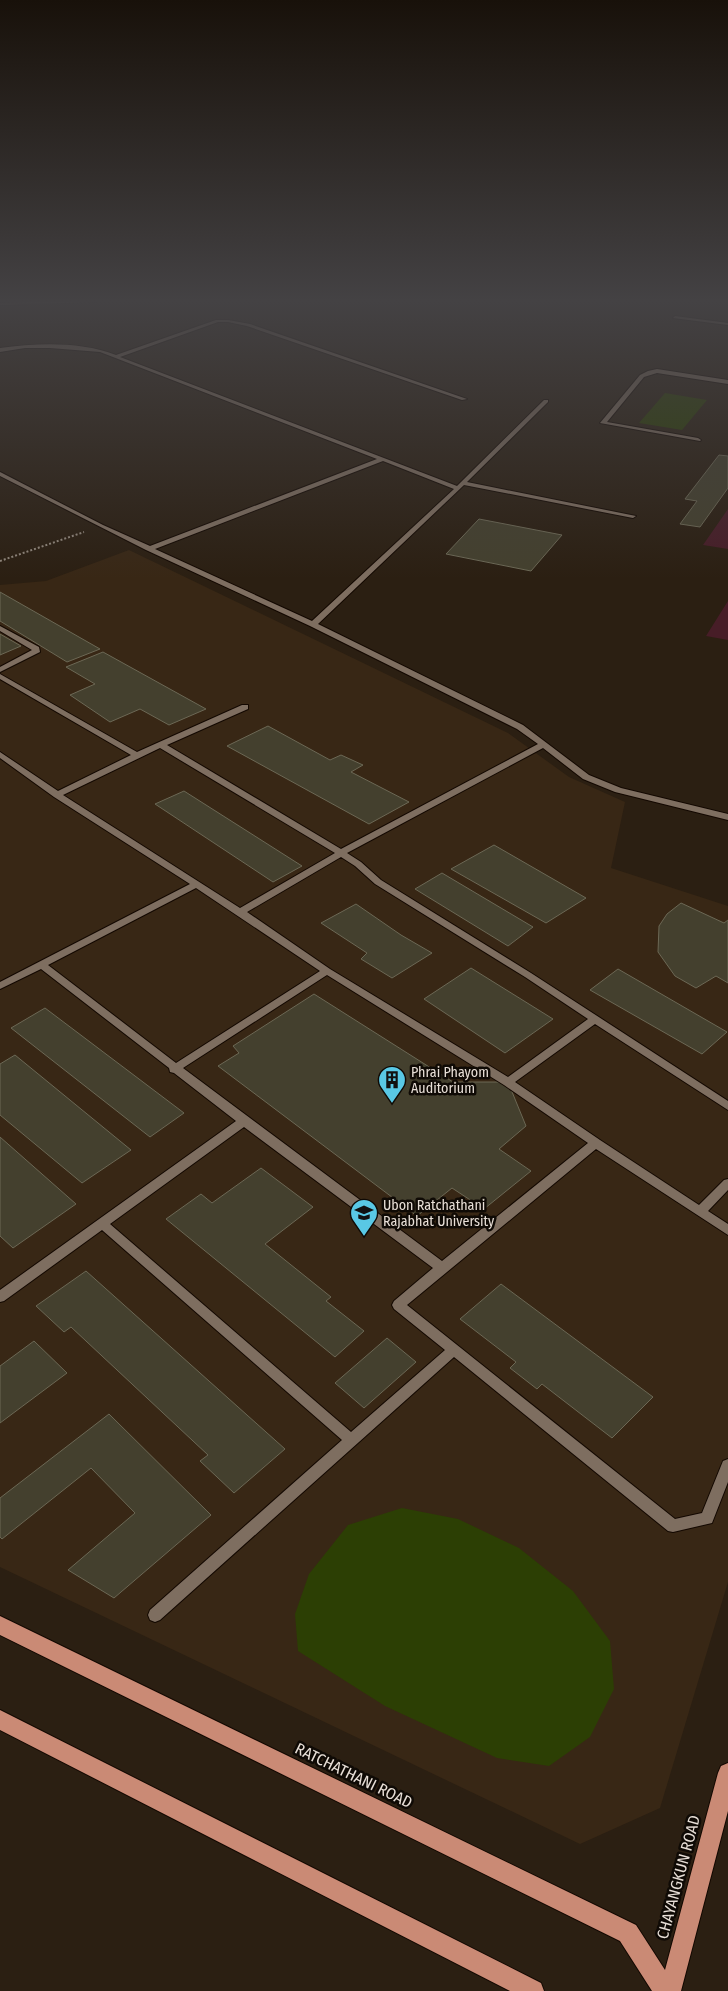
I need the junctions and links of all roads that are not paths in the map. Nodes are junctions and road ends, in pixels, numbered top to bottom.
1 (215, 394) edge
2 (449, 394) edge
3 (627, 394) edge
4 (464, 399) dead end
5 (546, 401) dead end
6 (698, 440) dead end
7 (383, 459) junction
8 (0, 474) edge
9 (461, 486) junction
10 (633, 516) dead end
11 (148, 549) junction
12 (313, 624) junction
13 (0, 628) edge
14 (0, 670) edge
15 (0, 676) edge
16 (245, 708) dead end
17 (544, 744) junction
18 (161, 745) junction
19 (0, 754) edge
20 (137, 755) junction
21 (57, 794) junction
22 (728, 817) edge
23 (341, 853) junction
24 (197, 884) junction
25 (240, 912) junction
26 (41, 964) junction
27 (327, 971) junction
28 (0, 986) edge
29 (595, 1019) junction
30 (174, 1068) junction
31 (508, 1082) junction
32 (728, 1106) edge
33 (244, 1121) junction
34 (596, 1144) junction
35 (728, 1183) edge
36 (700, 1211) junction
37 (102, 1224) junction
38 (728, 1230) edge
39 (442, 1268) junction
40 (0, 1297) edge
41 (453, 1350) junction
42 (352, 1440) junction
43 (728, 1465) edge
44 (155, 1615) dead end
45 (0, 1625) edge
46 (0, 1720) edge
47 (728, 1773) edge
48 (533, 1991) edge
49 (665, 1991) edge
50 (670, 1991) edge

1 - 7 lane
2 - 4 lane
3 - 6 lane
5 - 9 lane
7 - 9 lane
7 - 11 lane
8 - 11 lane
9 - 10 lane
9 - 12 lane
11 - 12 lane
12 - 17 lane
13 - 14 lane
15 - 20 lane
16 - 18 lane
17 - 22 lane
17 - 23 lane
18 - 20 lane
18 - 23 lane
19 - 21 lane
20 - 21 lane
21 - 24 lane
23 - 25 lane
23 - 29 lane
24 - 25 lane
24 - 26 lane
25 - 27 lane
26 - 28 lane
26 - 30 lane
27 - 30 lane
27 - 31 lane
29 - 31 lane
29 - 32 lane
30 - 33 lane
31 - 34 lane
33 - 37 lane
33 - 39 lane
34 - 36 lane
34 - 39 lane
35 - 36 lane
36 - 38 lane
37 - 40 lane
37 - 42 lane
39 - 41 lane
41 - 42 lane
41 - 43 lane
42 - 44 lane
45 - 49 main road, RATCHATHANI ROAD
46 - 48 main road
47 - 50 main road, CHAYANGKUN ROAD

